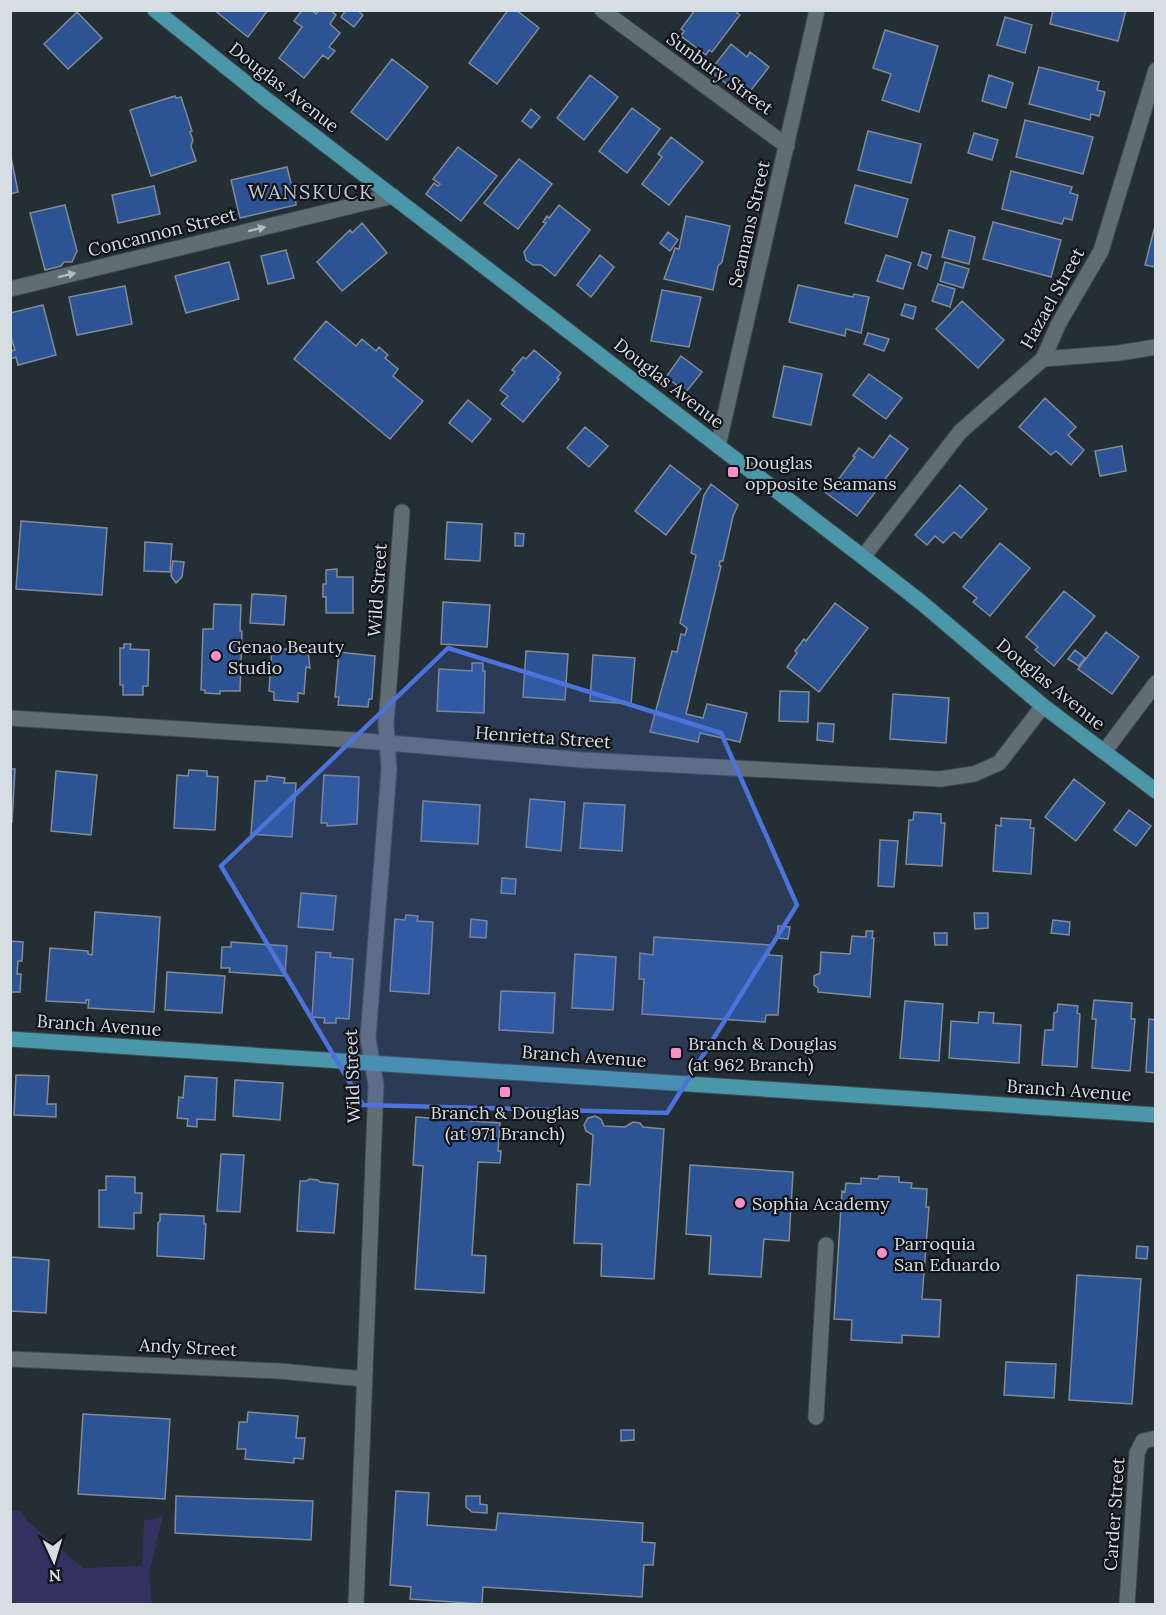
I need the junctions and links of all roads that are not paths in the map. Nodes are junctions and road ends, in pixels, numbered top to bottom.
1 (155, 10) edge
2 (602, 10) edge
3 (818, 10) edge
4 (1155, 70) edge
5 (787, 146) junction
6 (393, 196) junction
7 (10, 289) edge
8 (1155, 346) edge
9 (1043, 359) junction
10 (718, 446) junction
11 (402, 512) dead end
12 (863, 556) junction
13 (1155, 683) edge
14 (1043, 706) junction
15 (10, 718) edge
16 (387, 744) junction
17 (1104, 752) junction
18 (1155, 791) edge
19 (10, 1039) edge
20 (372, 1063) junction
21 (1155, 1115) edge
22 (826, 1245) dead end
23 (10, 1359) edge
24 (364, 1378) junction
25 (816, 1417) dead end
26 (1155, 1438) edge
27 (356, 1605) edge
28 (1127, 1605) edge

1 - 6 main road, Douglas Avenue
2 - 5 street, Sunbury Street
3 - 5 street, Seamans Street
4 - 9 street, Hazael Street
5 - 10 street, Seamans Street
7 -> 6 street, Concannon Street
6 - 10 main road, Douglas Avenue
8 - 9 street
9 - 12 street, Hazael Street
10 - 12 main road, Douglas Avenue
11 - 16 street, Wild Street
12 - 14 main road, Douglas Avenue
13 - 17 street
14 - 16 street, Henrietta Street
14 - 17 main road, Douglas Avenue
15 - 16 street, Henrietta Street
16 - 20 street, Wild Street
17 - 18 main road, Douglas Avenue
19 - 20 main road, Branch Avenue
20 - 21 main road, Branch Avenue
20 - 24 street, Wild Street
22 - 25 street
23 - 24 street, Andy Street
24 - 27 street, Wild Street
26 - 28 street, Carder Street

